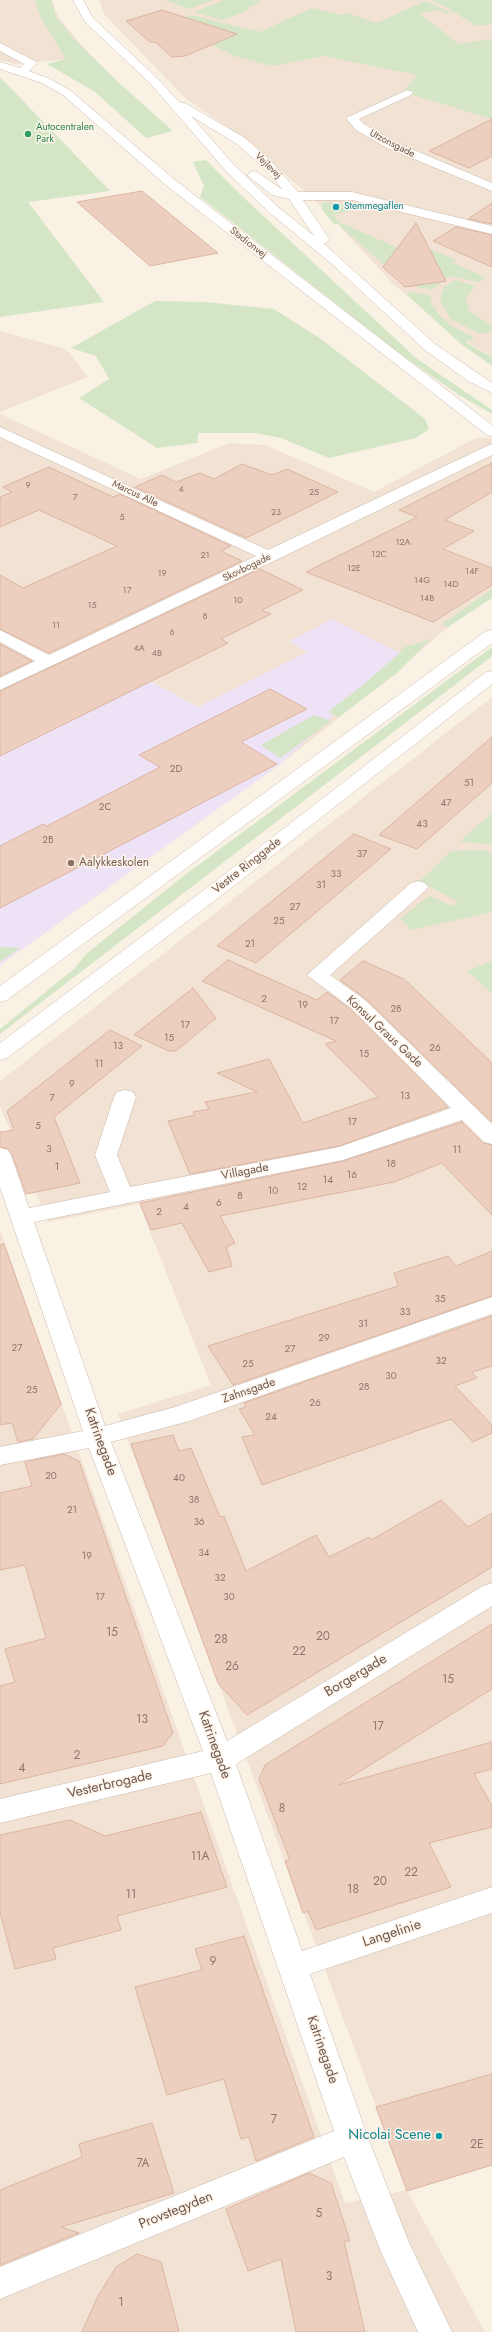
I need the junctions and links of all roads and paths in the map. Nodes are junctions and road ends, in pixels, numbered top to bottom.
1 (78, 0) edge
2 (0, 46) edge
3 (0, 65) edge
4 (20, 71) junction
5 (408, 93) dead end
6 (170, 100) junction
7 (199, 133) junction
8 (303, 184) dead end
9 (330, 184) dead end
10 (286, 185) junction
11 (268, 187) junction
12 (492, 187) edge
13 (253, 188) junction
14 (294, 196) junction
15 (390, 203) junction
16 (492, 230) edge
17 (337, 261) junction
18 (492, 389) edge
19 (0, 431) edge
20 (492, 432) edge
21 (492, 449) edge
22 (270, 557) junction
23 (0, 635) edge
24 (492, 635) edge
25 (49, 662) junction
26 (492, 676) edge
27 (0, 686) edge
28 (418, 887) dead end
29 (0, 996) edge
30 (0, 1053) edge
31 (124, 1097) dead end
32 (465, 1111) junction
33 (492, 1137) edge
34 (0, 1155) edge
35 (123, 1198) junction
36 (20, 1217) junction
37 (492, 1305) edge
38 (97, 1436) junction
39 (0, 1456) edge
40 (492, 1593) edge
41 (220, 1759) junction
42 (0, 1811) edge
43 (492, 1900) edge
44 (293, 1967) junction
45 (352, 2138) junction
46 (0, 2283) edge
47 (434, 2332) edge

1 - 6 street, Vejlevej
2 - 4 street
3 - 4 street, Stadionvej
4 - 20 street, Stadionvej
5 - 12 street, Utzonsgade
6 - 7 street, Vejlevej
6 - 10 street, Vejlevej
7 - 11 street
7 - 13 street, Vejlevej
8 - 10 street
9 - 15 street
10 - 11 street
10 - 14 street, Vejlevej
11 - 13 street
11 - 14 street
13 - 17 street, Vejlevej
14 - 15 street
14 - 17 street, Vejlevej
15 - 16 street
17 - 18 street, Vejlevej
19 - 22 street, Marcus Alle
21 - 22 street, Skovbogade
22 - 25 street, Skovbogade
23 - 25 street
24 - 29 street
25 - 27 street, Skovbogade
26 - 30 street, Vestre Ringgade
28 - 32 street, Konsul Graus Gade
31 - 35 street
32 - 33 street, Konsul Graus Gade
32 - 35 street, Villagade
34 - 36 street, Katrinegade
35 - 36 street, Villagade
36 - 38 street, Katrinegade
37 - 38 street, Zahnsgade
38 - 39 street, Zahnsgade
38 - 41 street, Katrinegade
40 - 41 street, Borgergade
41 - 42 street, Vesterbrogade
41 - 44 street, Katrinegade
43 - 44 street, Langelinie
44 - 45 street, Katrinegade
45 - 46 street, Provstegyden
45 - 47 street, Katrinegade

